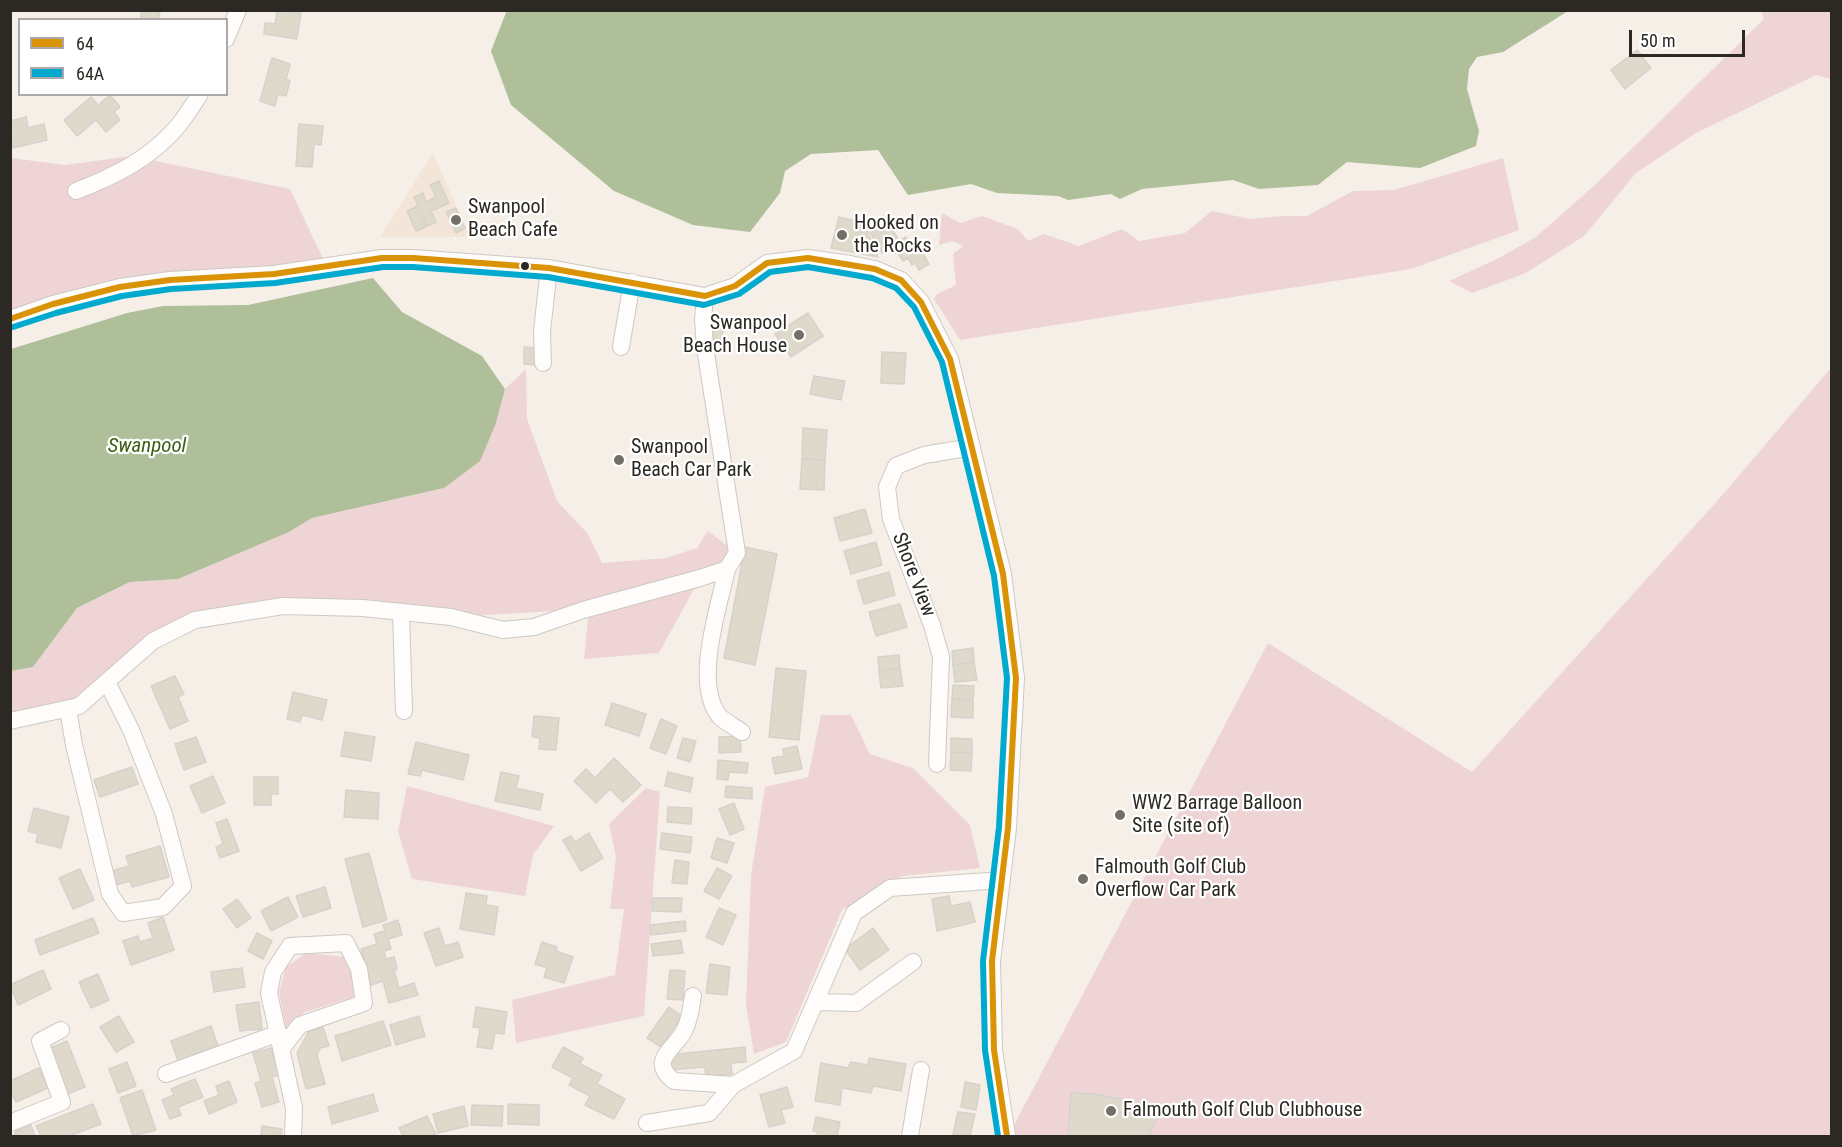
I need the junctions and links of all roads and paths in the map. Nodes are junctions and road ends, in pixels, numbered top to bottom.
1 (238, 10) edge
2 (228, 34) edge
3 (199, 96) edge
4 (76, 190) dead end
5 (549, 268) junction
6 (632, 282) junction
7 (705, 296) junction
8 (10, 319) edge
9 (621, 347) dead end
10 (543, 363) dead end
11 (972, 447) junction
12 (727, 569) junction
13 (401, 612) junction
14 (107, 682) junction
15 (68, 709) junction
16 (404, 711) dead end
17 (10, 721) edge
18 (742, 732) dead end
19 (937, 764) dead end
20 (1002, 880) junction
21 (913, 962) dead end
22 (693, 996) dead end
23 (816, 1002) junction
24 (61, 1030) dead end
25 (281, 1041) junction
26 (921, 1070) dead end
27 (166, 1074) dead end
28 (733, 1085) junction
29 (10, 1123) edge
30 (647, 1123) dead end
31 (293, 1137) edge
32 (910, 1137) edge
33 (1007, 1137) edge

1 - 2 street
3 - 4 street
5 - 6 street
5 - 8 street
5 - 10 street
6 - 7 street
6 - 9 street
7 - 11 street
7 - 12 street
11 - 19 street, Shore View
11 - 20 street
12 - 13 street
12 - 18 street
13 - 14 street
13 - 16 street
14 - 15 street
14 - 15 street
15 - 17 street
20 - 23 street
20 - 33 street
21 - 23 street
22 - 28 street
23 - 28 street
24 - 29 street
25 - 25 street
25 - 27 street
25 - 31 street
26 - 32 street
28 - 30 street

